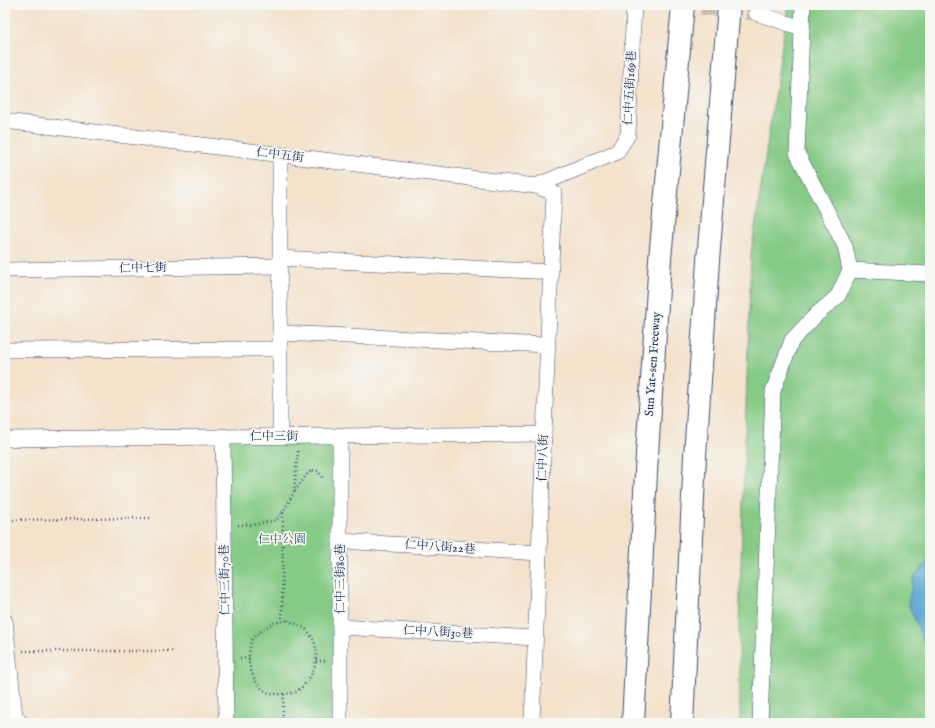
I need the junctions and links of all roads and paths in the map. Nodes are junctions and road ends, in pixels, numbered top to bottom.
1 (634, 5) edge
2 (683, 5) edge
3 (729, 5) edge
4 (803, 5) edge
5 (756, 13) tunnel mouth
6 (802, 28) junction
7 (5, 121) edge
8 (280, 155) junction
9 (536, 186) junction
10 (554, 193) joint
11 (280, 262) junction
12 (5, 270) edge
13 (850, 270) junction
14 (551, 272) junction
15 (930, 274) edge
16 (280, 333) junction
17 (548, 345) junction
18 (280, 349) junction
19 (5, 350) edge
20 (544, 434) junction
21 (340, 435) junction
22 (223, 436) junction
23 (280, 436) junction
24 (297, 436) junction
25 (5, 439) edge
26 (294, 492) junction
27 (340, 492) junction
28 (283, 512) junction
29 (153, 518) dead end
30 (5, 520) edge
31 (224, 526) junction
32 (340, 541) junction
33 (539, 553) junction
34 (5, 621) edge
35 (282, 622) junction
36 (340, 627) junction
37 (535, 638) junction
38 (8, 651) junction
39 (175, 651) dead end
40 (284, 694) junction
41 (21, 723) edge
42 (226, 723) edge
43 (282, 723) edge
44 (340, 723) edge
45 (532, 723) edge
46 (633, 723) edge
47 (682, 723) edge
48 (760, 723) edge

1 - 9 street, 仁中五街169巷
2 - 46 highway, Sun Yat-sen Freeway
3 - 47 highway
4 - 6 street
5 - 6 street
6 - 13 street
7 - 8 street, 仁中五街
8 - 9 street, 仁中五街
8 - 11 street
9 - 10 street, 仁中五街
10 - 14 street, 仁中八街
11 - 12 street, 仁中七街
11 - 14 street, 仁中七街
11 - 16 street
13 - 15 street
13 - 48 street
14 - 17 street, 仁中八街
16 - 17 street
16 - 18 street
17 - 20 street, 仁中八街
18 - 19 street
18 - 23 street
20 - 21 street, 仁中三街
20 - 33 street, 仁中八街
21 - 24 street, 仁中三街
21 - 27 street, 仁中三街80巷
22 - 23 street, 仁中三街
22 - 25 street, 仁中三街
22 - 31 street, 仁中三街70巷
23 - 24 street, 仁中三街
24 - 26 path
26 - 27 path
26 - 28 path
27 - 32 street, 仁中三街80巷
28 - 31 path
28 - 35 path
29 - 30 path
31 - 42 street, 仁中三街70巷
32 - 33 street, 仁中八街22巷
32 - 36 street, 仁中三街80巷
33 - 37 street, 仁中八街
34 - 38 street
35 - 40 path
35 - 40 path
36 - 37 street, 仁中八街30巷
36 - 44 street, 仁中三街80巷
37 - 45 street, 仁中八街
38 - 39 path
38 - 41 street
40 - 43 path

